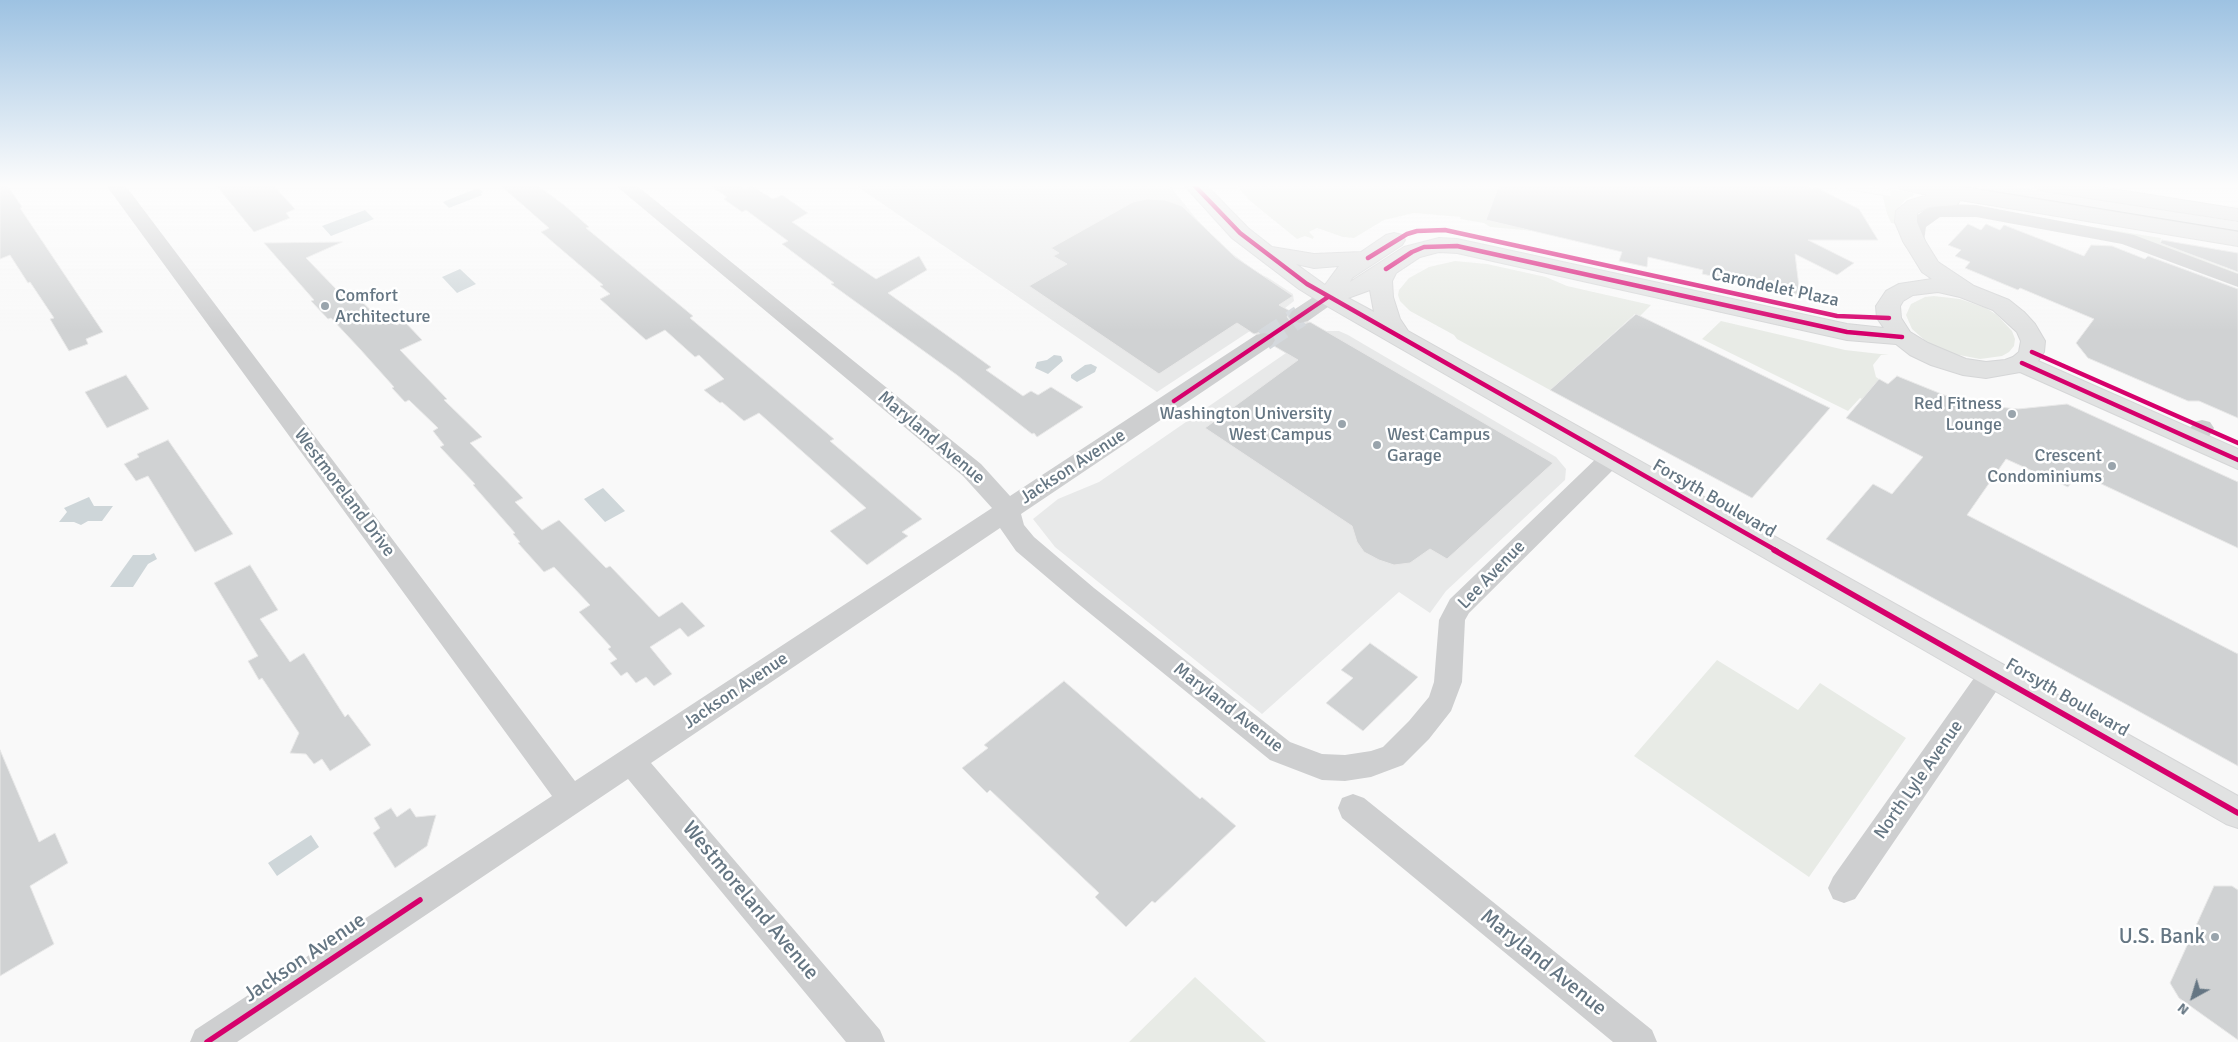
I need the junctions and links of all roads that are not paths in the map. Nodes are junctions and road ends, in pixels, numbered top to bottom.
1 (150, 234) edge
2 (682, 234) edge
3 (1240, 234) edge
4 (1911, 234) edge
5 (1915, 234) edge
6 (2098, 234) edge
7 (2204, 234) edge
8 (2238, 239) edge
9 (1914, 241) junction
10 (1262, 252) junction
11 (1377, 263) junction
12 (2238, 281) edge
13 (1966, 291) junction
14 (1328, 297) junction
15 (1300, 316) tunnel mouth
16 (1896, 327) junction
17 (1401, 339) junction
18 (1264, 340) tunnel mouth
19 (2027, 358) junction
20 (2199, 434) junction
21 (2238, 443) edge
22 (1613, 456) junction
23 (2238, 460) edge
24 (1007, 511) junction
25 (1994, 672) junction
26 (631, 761) junction
27 (1322, 767) joint
28 (572, 800) junction
29 (1353, 808) dead end
30 (2238, 813) edge
31 (1844, 888) dead end
32 (222, 1038) edge
33 (868, 1042) edge
34 (1640, 1042) edge

1 - 28 street, Westmoreland Drive
2 - 24 street, Maryland Avenue
3 - 10 main road, Forsyth Boulevard
4 - 9 main road
5 - 9 street
6 - 12 street
7 - 8 main road
9 - 13 main road
10 - 11 main road
10 - 14 main road, Forsyth Boulevard
11 - 14 main road, Carondelet Plaza
11 - 16 main road, Carondelet Plaza
11 - 17 main road
13 - 16 main road
13 - 19 main road
14 - 15 street
14 - 17 main road, Forsyth Boulevard
16 - 19 main road
17 - 22 main road, Forsyth Boulevard
18 - 24 street, Jackson Avenue
19 - 20 main road
20 - 21 main road
20 - 23 main road
22 - 25 main road, Forsyth Boulevard
22 - 27 street, Lee Avenue
24 - 26 street, Jackson Avenue
24 - 27 street, Maryland Avenue
25 - 30 main road, Forsyth Boulevard
25 - 31 street, North Lyle Avenue
26 - 28 street, Jackson Avenue
26 - 33 street, Westmoreland Avenue
28 - 32 street, Jackson Avenue
29 - 34 street, Maryland Avenue

